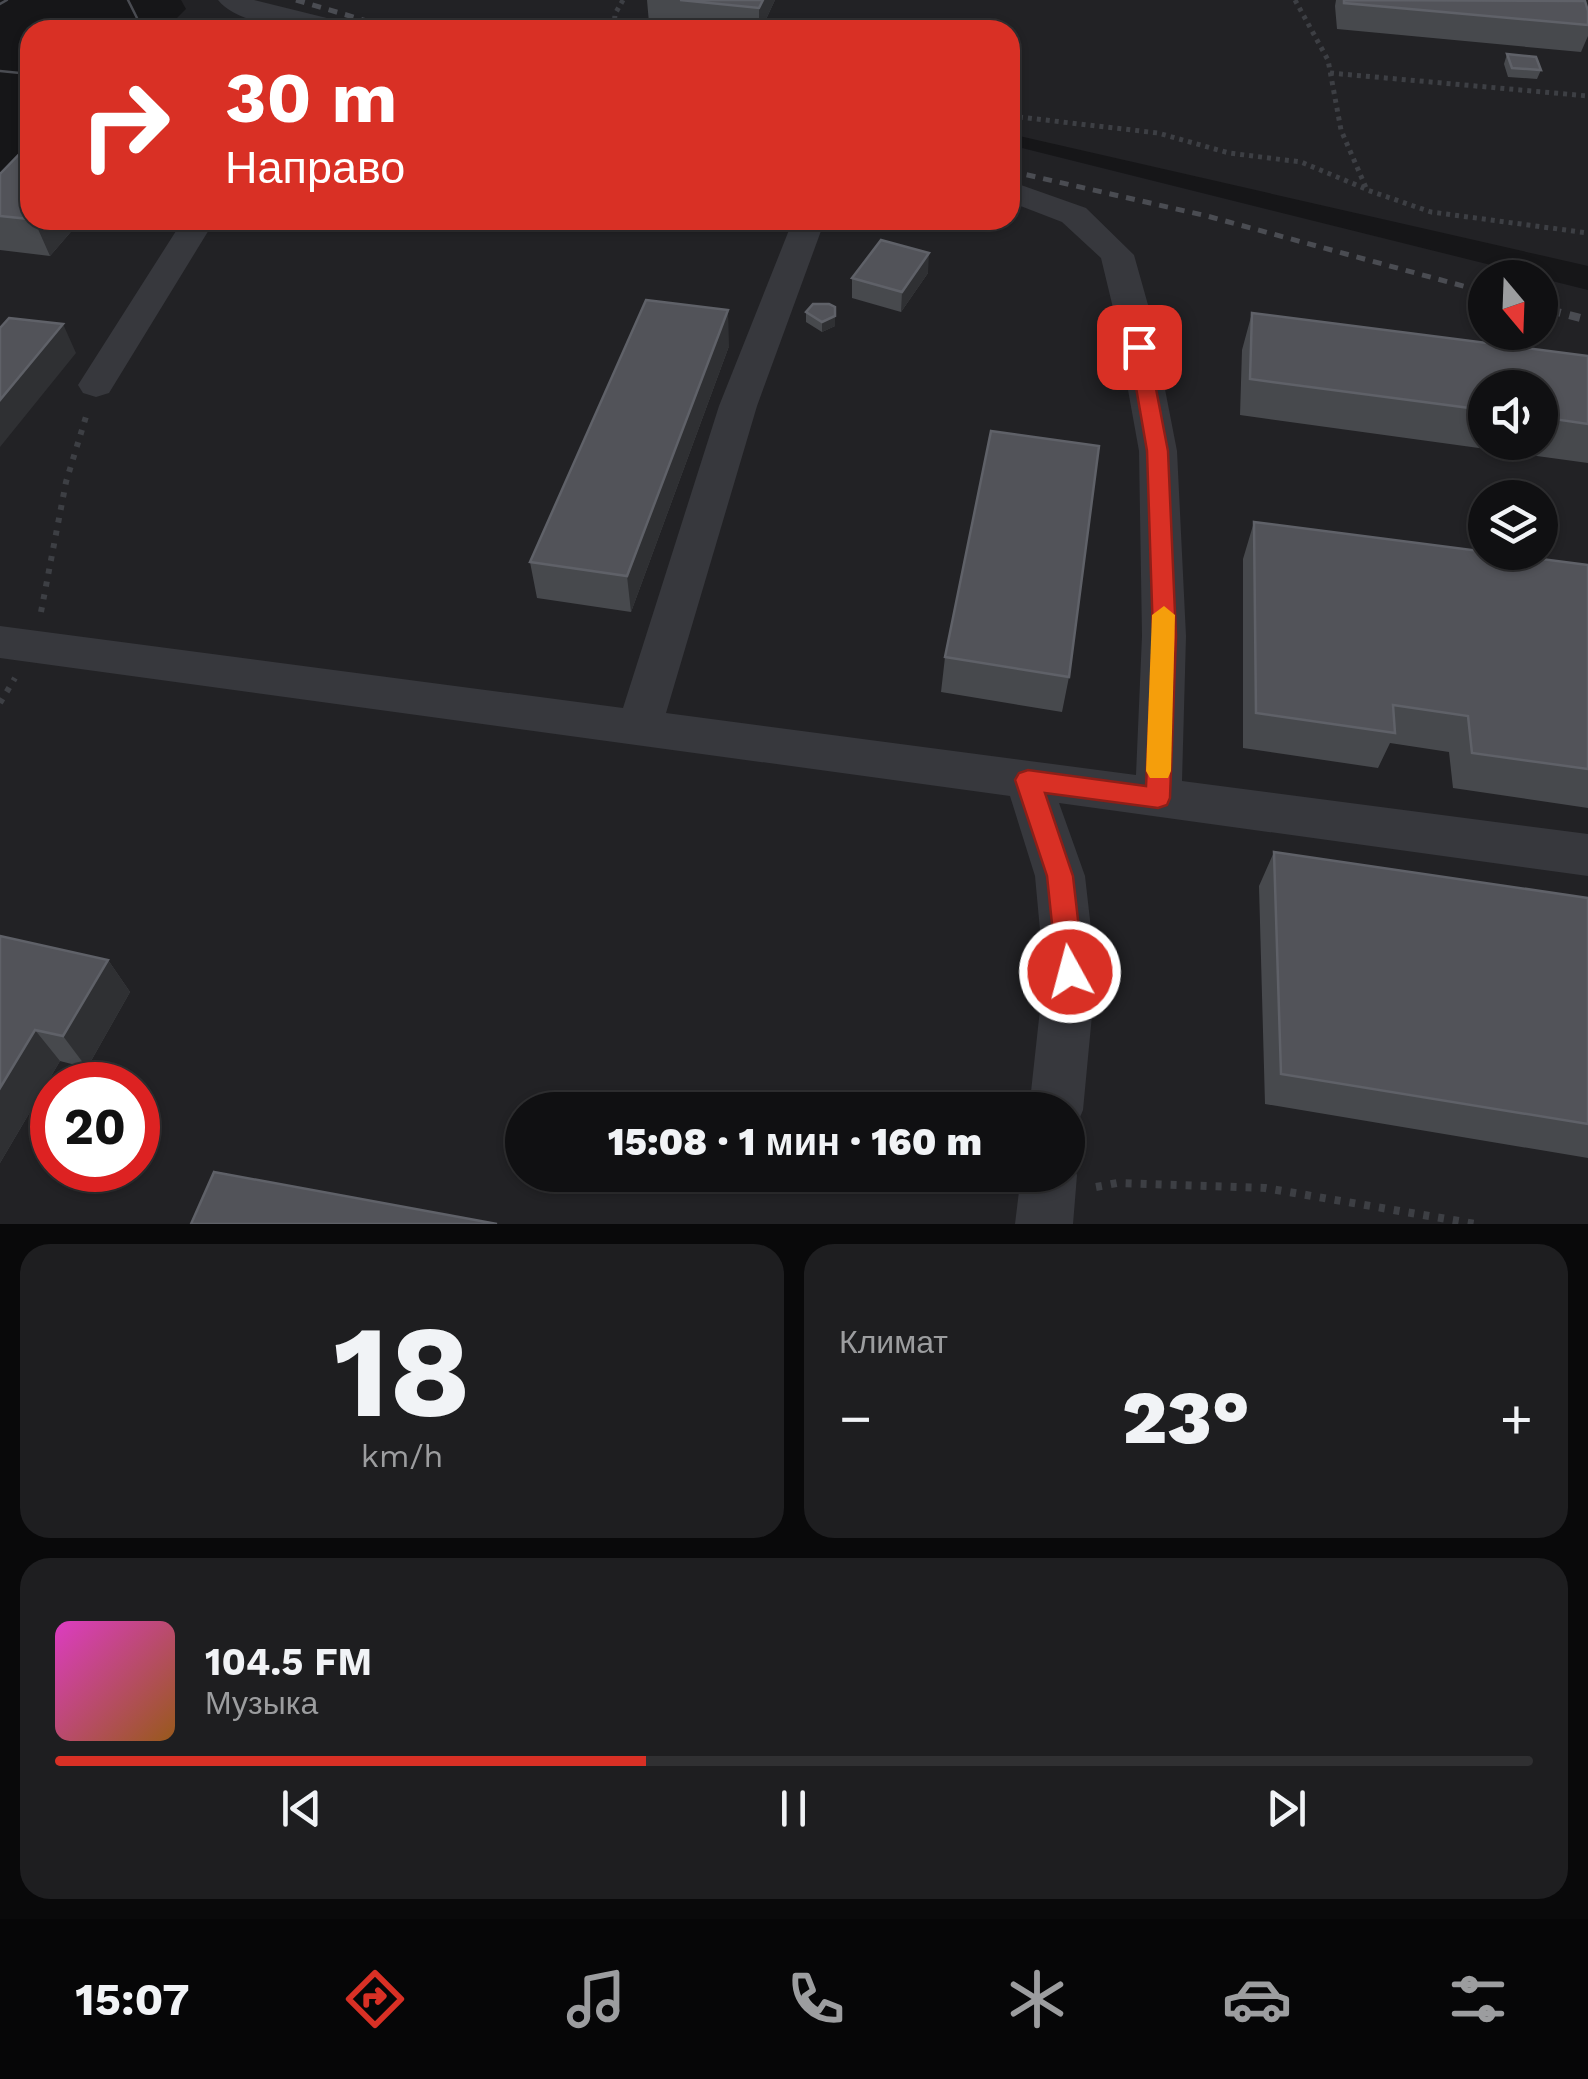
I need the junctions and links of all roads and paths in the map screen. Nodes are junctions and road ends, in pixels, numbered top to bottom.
1 (232, 0) edge
2 (1295, 0) edge
3 (295, 20) edge
4 (1330, 72) junction
5 (1588, 96) edge
6 (1020, 117) edge
7 (1367, 190) junction
8 (1020, 195) edge
9 (193, 230) edge
10 (805, 230) edge
11 (1588, 234) edge
12 (96, 385) joint
13 (17, 645) edge
14 (0, 703) edge
15 (638, 728) junction
16 (1028, 780) junction
17 (1158, 798) junction
18 (1588, 856) edge
19 (1058, 1092) edge
20 (1046, 1198) edge
21 (1476, 1224) edge

1 - 3 lane
2 - 4 path
4 - 5 path
4 - 7 path
6 - 7 path
7 - 11 path
8 - 17 lane
9 - 12 lane
10 - 15 lane
12 - 13 path
13 - 14 path
13 - 15 lane
15 - 16 lane
16 - 17 lane
16 - 19 lane
17 - 18 lane
20 - 21 path

